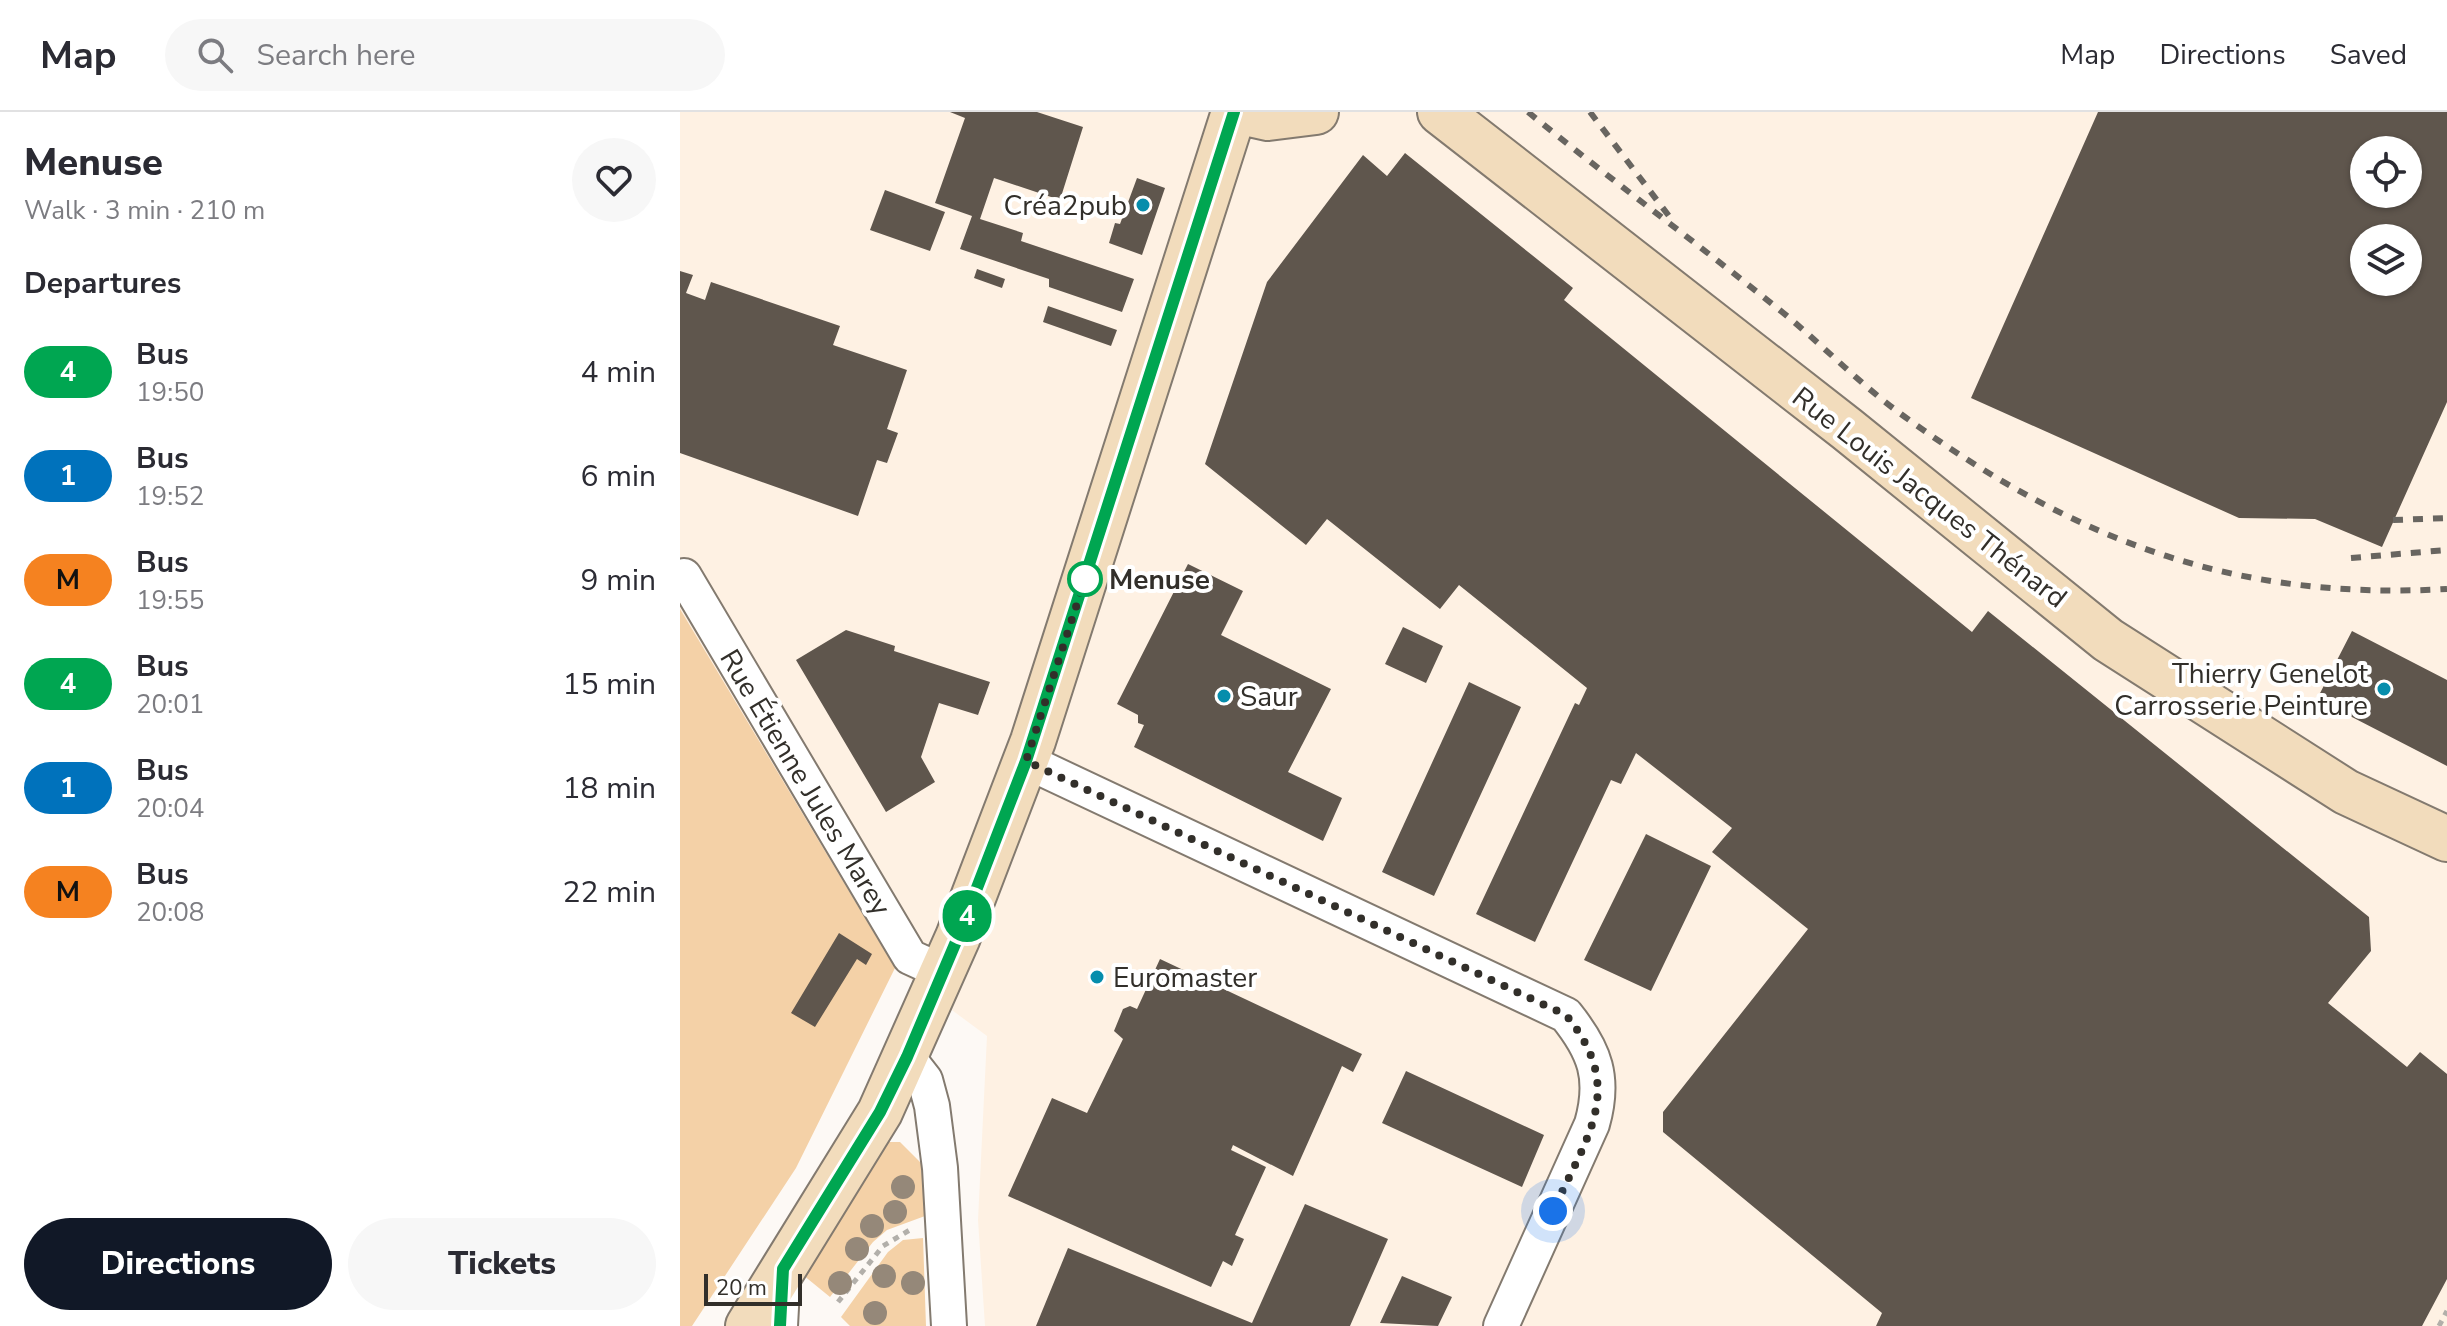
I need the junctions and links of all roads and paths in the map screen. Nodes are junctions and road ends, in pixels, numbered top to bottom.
1 (1234, 112) edge
2 (1241, 112) edge
3 (1316, 112) edge
4 (1440, 112) edge
5 (684, 576) dead end
6 (1026, 761) junction
7 (2447, 839) edge
8 (943, 972) junction
9 (907, 1057) junction
10 (943, 1222) junction
11 (783, 1269) junction
12 (838, 1302) dead end
13 (2447, 1311) edge
14 (748, 1326) edge
15 (780, 1326) edge
16 (949, 1326) edge
17 (1501, 1326) edge
18 (2439, 1326) edge

1 - 6 main road
2 - 3 main road
4 - 7 main road, Rue Louis Jacques Thénard
5 - 8 street, Rue Étienne Jules Marey
6 - 8 main road
6 - 17 street
8 - 9 main road
9 - 10 street
9 - 11 main road
10 - 12 path
10 - 16 street
11 - 14 main road
11 - 15 street
13 - 18 path

